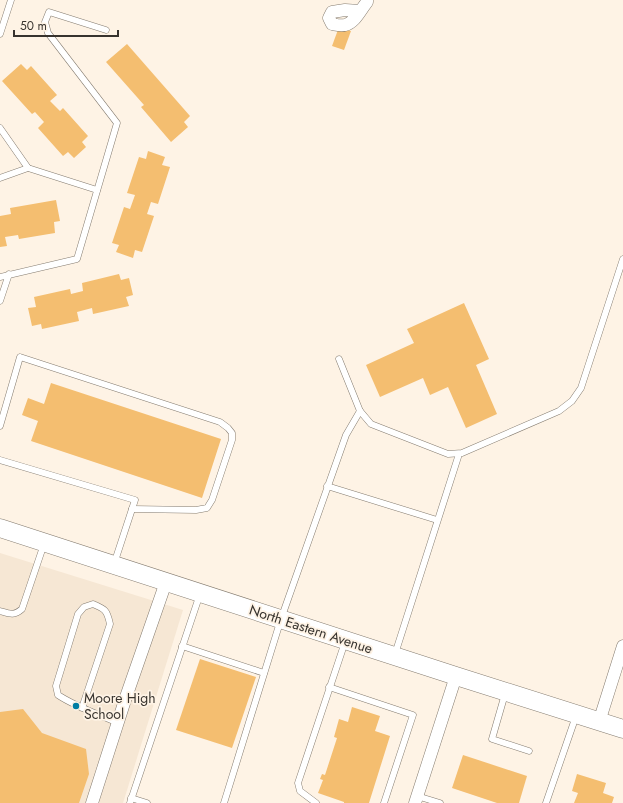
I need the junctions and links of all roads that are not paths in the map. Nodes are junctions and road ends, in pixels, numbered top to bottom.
1 (11, 0) edge
2 (367, 0) edge
3 (360, 11) dead end
4 (106, 30) dead end
5 (0, 34) edge
6 (0, 128) edge
7 (28, 168) junction
8 (0, 178) edge
9 (97, 190) junction
10 (623, 259) edge
11 (9, 274) junction
12 (0, 277) edge
13 (0, 301) edge
14 (339, 359) dead end
15 (360, 411) junction
16 (0, 426) edge
17 (458, 454) junction
18 (0, 460) edge
19 (328, 486) junction
20 (132, 509) junction
21 (437, 520) junction
22 (0, 528) edge
23 (44, 543) junction
24 (114, 565) junction
25 (166, 582) junction
26 (200, 593) junction
27 (0, 611) edge
28 (281, 619) junction
29 (345, 640) junction
30 (182, 646) junction
31 (623, 646) edge
32 (394, 656) junction
33 (264, 673) junction
34 (456, 676) junction
35 (330, 687) junction
36 (506, 692) junction
37 (82, 708) junction
38 (576, 715) junction
39 (599, 722) junction
40 (118, 723) junction
41 (623, 730) edge
42 (529, 751) dead end
43 (416, 799) edge
44 (131, 800) edge
45 (92, 803) edge
46 (147, 803) edge
47 (224, 803) edge
48 (316, 803) edge
49 (384, 803) edge
50 (440, 803) edge
51 (546, 803) edge

1 - 5 lane
2 - 3 street
4 - 9 lane
6 - 7 lane
7 - 8 lane
7 - 9 lane
9 - 11 lane
10 - 17 lane
11 - 12 lane
11 - 13 lane
14 - 15 lane
15 - 17 lane
15 - 19 lane
16 - 20 lane
17 - 21 lane
18 - 20 lane
19 - 21 lane
19 - 28 lane
20 - 24 lane
21 - 32 lane
22 - 23 main road, North Eastern Avenue
23 - 24 main road, North Eastern Avenue
23 - 27 lane
24 - 25 main road, North Eastern Avenue
25 - 26 main road, North Eastern Avenue
25 - 40 street
26 - 28 main road, North Eastern Avenue
26 - 30 lane
28 - 29 main road, North Eastern Avenue
28 - 33 lane
29 - 32 main road, North Eastern Avenue
29 - 35 lane
30 - 33 lane
30 - 44 lane
31 - 39 street
32 - 34 main road, North Eastern Avenue
33 - 47 lane
34 - 36 main road, North Eastern Avenue
34 - 43 street
35 - 48 lane
35 - 49 lane
36 - 38 main road, North Eastern Avenue
36 - 42 lane
37 - 37 lane
37 - 40 lane
38 - 39 main road, North Eastern Avenue
38 - 51 lane
39 - 41 main road, North Eastern Avenue
40 - 45 street
43 - 50 lane
44 - 46 lane

